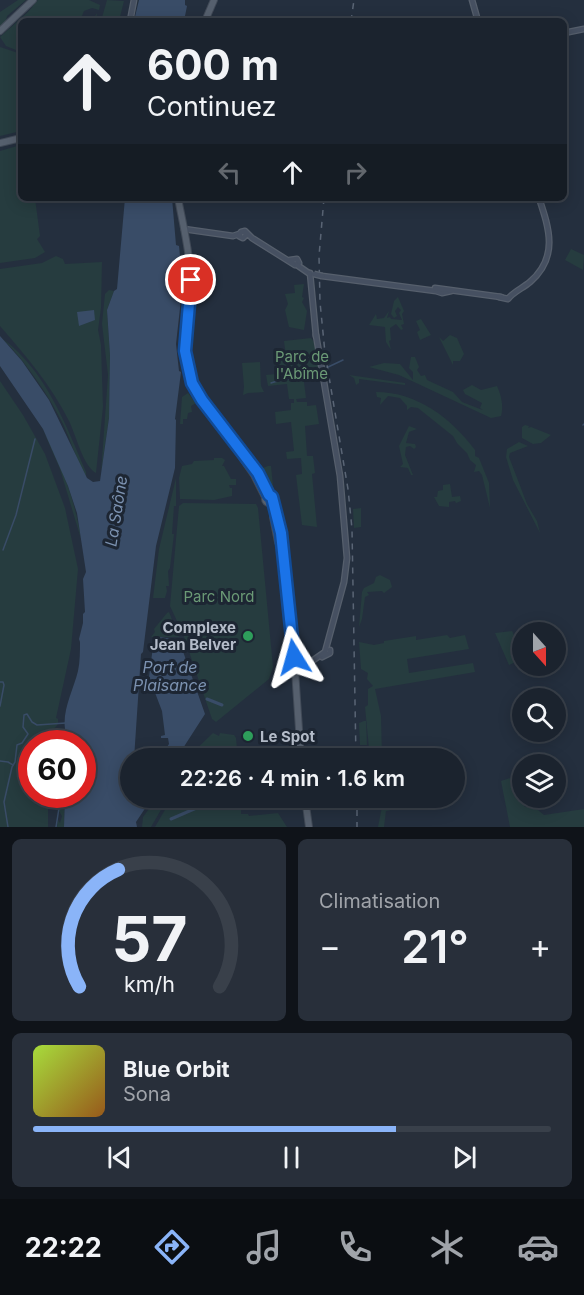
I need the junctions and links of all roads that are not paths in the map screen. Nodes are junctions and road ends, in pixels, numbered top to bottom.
1 (33, 0) edge
2 (134, 0) edge
3 (213, 0) edge
4 (472, 0) edge
5 (131, 18) edge
6 (205, 18) edge
7 (477, 18) edge
8 (584, 29) edge
9 (1, 31) edge
10 (567, 32) edge
11 (18, 139) edge
12 (0, 143) edge
13 (179, 201) edge
14 (540, 201) edge
15 (184, 231) junction
16 (295, 262) junction
17 (312, 274) junction
18 (315, 334) junction
19 (325, 396) junction
20 (343, 584) junction
21 (294, 664) junction
22 (300, 748) edge
23 (305, 808) edge
24 (307, 827) edge

1 - 9 main road
2 - 5 main road
3 - 6 main road
4 - 7 main road
8 - 10 main road
11 - 12 main road
13 - 15 main road
14 - 17 main road, bridge
15 - 16 main road
15 - 21 main road
16 - 17 main road
16 - 17 main road
17 - 18 main road
18 - 19 main road
18 - 19 main road
19 - 20 main road
19 - 20 main road
20 - 21 main road
21 - 22 main road
23 - 24 main road

